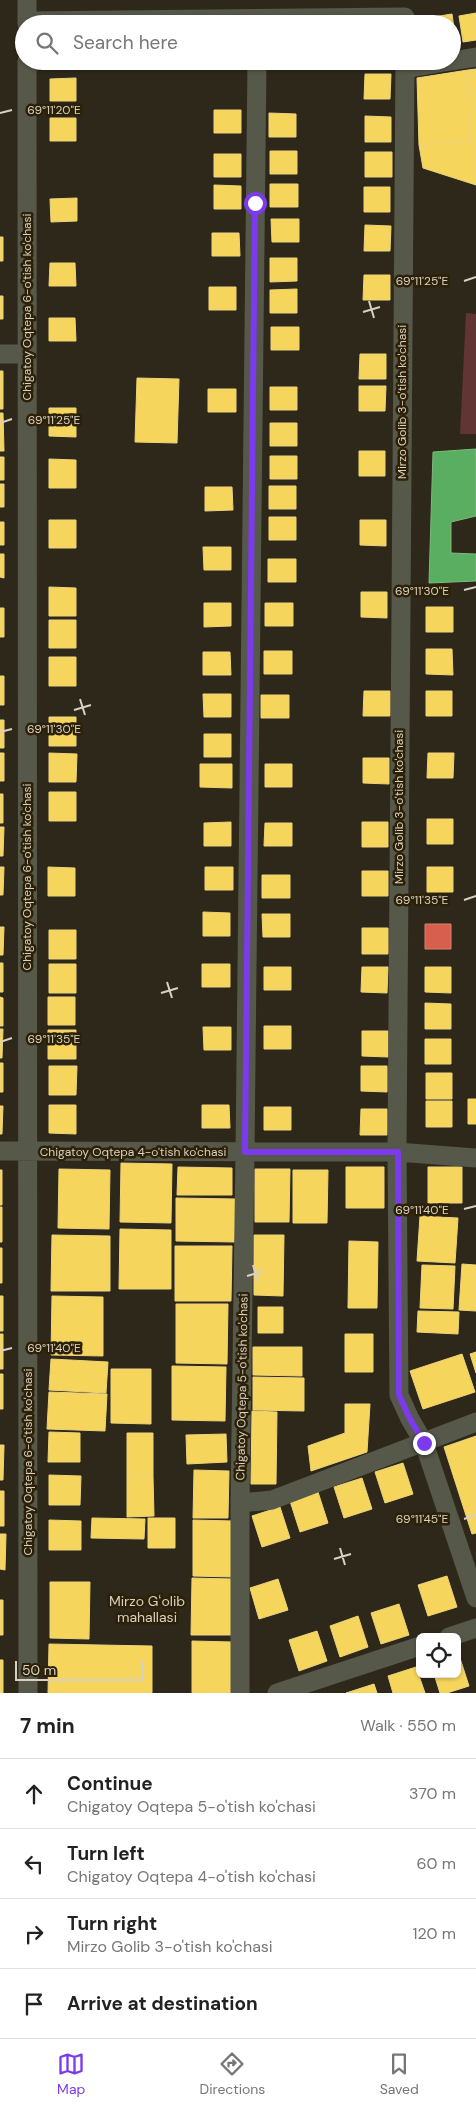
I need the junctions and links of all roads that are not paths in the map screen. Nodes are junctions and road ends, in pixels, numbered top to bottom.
1 (27, 0) edge
2 (405, 13) edge
3 (27, 15) edge
4 (368, 15) edge
5 (476, 57) edge
6 (461, 59) edge
7 (27, 70) edge
8 (257, 70) edge
9 (405, 70) edge
10 (0, 354) edge
11 (27, 354) junction
12 (0, 1151) edge
13 (28, 1151) junction
14 (245, 1152) junction
15 (398, 1152) junction
16 (476, 1158) edge
17 (476, 1422) edge
18 (424, 1443) junction
19 (240, 1503) junction
20 (476, 1598) edge
21 (476, 1628) edge
22 (461, 1633) edge
23 (416, 1647) edge
24 (28, 1693) edge
25 (240, 1693) edge
26 (277, 1693) edge

1 - 3 street
2 - 4 street
5 - 6 street
7 - 11 street, Chigatoy Oqtepa 6-o'tish ko'chasi
8 - 14 street, Chigatoy Oqtepa 5-o'tish ko'chasi
9 - 15 street, Mirzo Golib 3-o'tish ko'chasi
10 - 11 street
11 - 13 street, Chigatoy Oqtepa 6-o'tish ko'chasi
12 - 13 street, Chigatoy Oqtepa 4-o'tish ko'chasi
13 - 14 street, Chigatoy Oqtepa 4-o'tish ko'chasi
13 - 24 street, Chigatoy Oqtepa 6-o'tish ko'chasi
14 - 15 street, Chigatoy Oqtepa 4-o'tish ko'chasi
14 - 19 street, Chigatoy Oqtepa 5-o'tish ko'chasi
15 - 16 street, Chigatoy Oqtepa 4-o'tish ko'chasi
15 - 18 street, Mirzo Golib 3-o'tish ko'chasi
17 - 18 street
18 - 19 street
18 - 20 street, Mirzo Golib 3-o'tish ko'chasi
19 - 25 street, Chigatoy Oqtepa 5-o'tish ko'chasi
21 - 22 street
23 - 26 street

